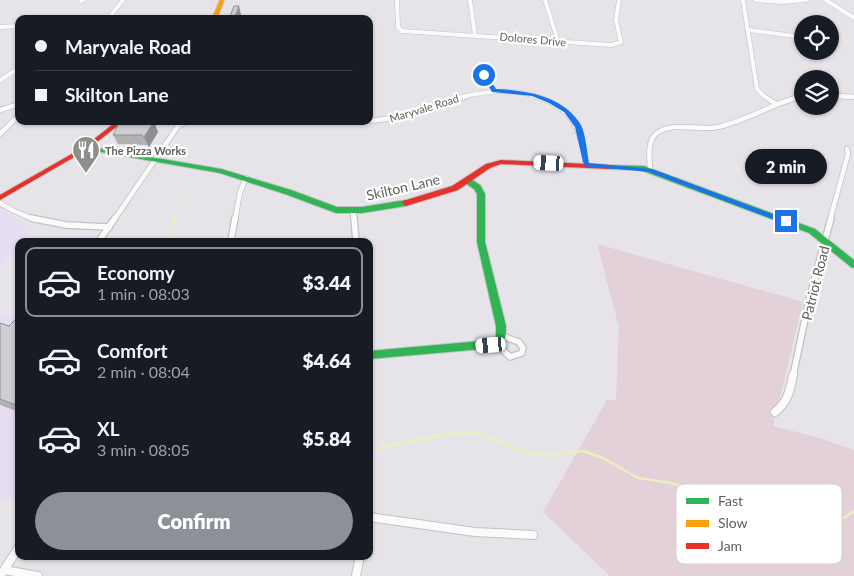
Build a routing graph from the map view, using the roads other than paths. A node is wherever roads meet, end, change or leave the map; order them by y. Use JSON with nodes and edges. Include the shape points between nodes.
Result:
{"nodes":[{"id":1,"x":123,"y":0,"type":"edge"},
{"id":2,"x":222,"y":0,"type":"edge"},
{"id":3,"x":397,"y":0,"type":"edge"},
{"id":4,"x":470,"y":0,"type":"edge"},
{"id":5,"x":545,"y":0,"type":"edge"},
{"id":6,"x":619,"y":0,"type":"edge"},
{"id":7,"x":743,"y":0,"type":"edge"},
{"id":8,"x":755,"y":0,"type":"edge"},
{"id":9,"x":806,"y":0,"type":"edge"},
{"id":10,"x":826,"y":0,"type":"edge"},
{"id":11,"x":111,"y":15,"type":"edge"},
{"id":12,"x":216,"y":15,"type":"edge"},
{"id":13,"x":854,"y":18,"type":"edge"},
{"id":14,"x":15,"y":26,"type":"edge"},
{"id":15,"x":0,"y":27,"type":"edge"},
{"id":16,"x":748,"y":30,"type":"junction"},
{"id":17,"x":475,"y":35,"type":"junction"},
{"id":18,"x":794,"y":36,"type":"edge"},
{"id":19,"x":558,"y":41,"type":"junction"},
{"id":20,"x":486,"y":69,"type":"dead end"},
{"id":21,"x":15,"y":71,"type":"edge"},
{"id":22,"x":0,"y":80,"type":"edge"},
{"id":23,"x":494,"y":90,"type":"junction"},
{"id":24,"x":839,"y":96,"type":"edge"},
{"id":25,"x":854,"y":97,"type":"edge"},
{"id":26,"x":794,"y":98,"type":"edge"},
{"id":27,"x":776,"y":104,"type":"junction"},
{"id":28,"x":15,"y":105,"type":"edge"},
{"id":29,"x":0,"y":110,"type":"edge"},
{"id":30,"x":15,"y":119,"type":"edge"},
{"id":31,"x":373,"y":121,"type":"edge"},
{"id":32,"x":116,"y":125,"type":"edge"},
{"id":33,"x":180,"y":125,"type":"edge"},
{"id":34,"x":0,"y":134,"type":"edge"},
{"id":35,"x":86,"y":148,"type":"junction"},
{"id":36,"x":847,"y":150,"type":"dead end"},
{"id":37,"x":159,"y":154,"type":"junction"},
{"id":38,"x":586,"y":165,"type":"junction"},
{"id":39,"x":650,"y":170,"type":"junction"},
{"id":40,"x":246,"y":178,"type":"junction"},
{"id":41,"x":468,"y":181,"type":"junction"},
{"id":42,"x":0,"y":198,"type":"edge"},
{"id":43,"x":0,"y":204,"type":"edge"},
{"id":44,"x":353,"y":211,"type":"junction"},
{"id":45,"x":110,"y":227,"type":"junction"},
{"id":46,"x":101,"y":238,"type":"edge"},
{"id":47,"x":232,"y":238,"type":"edge"},
{"id":48,"x":356,"y":238,"type":"edge"},
{"id":49,"x":826,"y":240,"type":"junction"},
{"id":50,"x":854,"y":265,"type":"edge"},
{"id":51,"x":502,"y":336,"type":"junction"},
{"id":52,"x":496,"y":344,"type":"junction"},
{"id":53,"x":373,"y":355,"type":"edge"},
{"id":54,"x":775,"y":412,"type":"dead end"},
{"id":55,"x":373,"y":519,"type":"edge"},
{"id":56,"x":533,"y":535,"type":"dead end"},
{"id":57,"x":15,"y":553,"type":"edge"},
{"id":58,"x":359,"y":560,"type":"edge"},
{"id":59,"x":2,"y":573,"type":"edge"},
{"id":60,"x":38,"y":576,"type":"edge"},
{"id":61,"x":356,"y":576,"type":"edge"}],
"edges":[{"from":1,"to":11,"type":"street"},
{"from":2,"to":12,"type":"street"},
{"from":3,"to":17,"type":"street","name":"Dolores Drive","via":[[400,30]]},
{"from":4,"to":17,"type":"street"},
{"from":5,"to":19,"type":"street"},
{"from":6,"to":19,"type":"street","name":"Dolores Drive","via":[[616,20],[620,44]]},
{"from":7,"to":16,"type":"street"},
{"from":8,"to":9,"type":"street"},
{"from":10,"to":13,"type":"street"},
{"from":14,"to":15,"type":"street"},
{"from":16,"to":18,"type":"street"},
{"from":16,"to":27,"type":"street","via":[[757,89]]},
{"from":17,"to":19,"type":"street","name":"Dolores Drive"},
{"from":20,"to":23,"type":"street","via":[[484,75]]},
{"from":21,"to":22,"type":"street"},
{"from":23,"to":31,"type":"street","name":"Maryvale Road","via":[[388,120]]},
{"from":23,"to":38,"type":"street","name":"Maryvale Road","via":[[533,95],[566,111],[578,126]]},
{"from":24,"to":25,"type":"street"},
{"from":26,"to":27,"type":"street"},
{"from":27,"to":39,"type":"street","via":[[720,126],[658,132],[650,146]]},
{"from":28,"to":29,"type":"street"},
{"from":30,"to":34,"type":"street"},
{"from":32,"to":35,"type":"street"},
{"from":33,"to":37,"type":"street"},
{"from":35,"to":37,"type":"street","name":"Skilton Lane","via":[[146,157]]},
{"from":35,"to":42,"type":"street"},
{"from":36,"to":49,"type":"street","name":"Patriot Road"},
{"from":37,"to":40,"type":"street","name":"Skilton Lane"},
{"from":37,"to":45,"type":"street"},
{"from":38,"to":39,"type":"street","name":"Skilton Lane"},
{"from":38,"to":41,"type":"street","name":"Skilton Lane","via":[[501,162],[490,165]]},
{"from":39,"to":49,"type":"street","name":"Skilton Lane","via":[[809,229]]},
{"from":40,"to":44,"type":"street","name":"Skilton Lane","via":[[302,196],[330,209]]},
{"from":40,"to":47,"type":"street","via":[[240,192]]},
{"from":41,"to":44,"type":"street","name":"Skilton Lane","via":[[435,195]]},
{"from":41,"to":51,"type":"street","via":[[481,194],[482,242]]},
{"from":43,"to":45,"type":"street","via":[[17,215],[41,223]]},
{"from":44,"to":48,"type":"street"},
{"from":45,"to":46,"type":"street"},
{"from":49,"to":50,"type":"street","name":"Skilton Lane"},
{"from":49,"to":54,"type":"street","name":"Patriot Road","via":[[809,300],[789,396]]},
{"from":51,"to":52,"type":"street"},
{"from":51,"to":52,"type":"street","via":[[520,344],[522,353],[518,357],[510,357]]},
{"from":52,"to":53,"type":"street"},
{"from":55,"to":56,"type":"street","via":[[475,532]]},
{"from":57,"to":59,"type":"street"},
{"from":58,"to":61,"type":"street"},
{"from":59,"to":60,"type":"street"}]}
